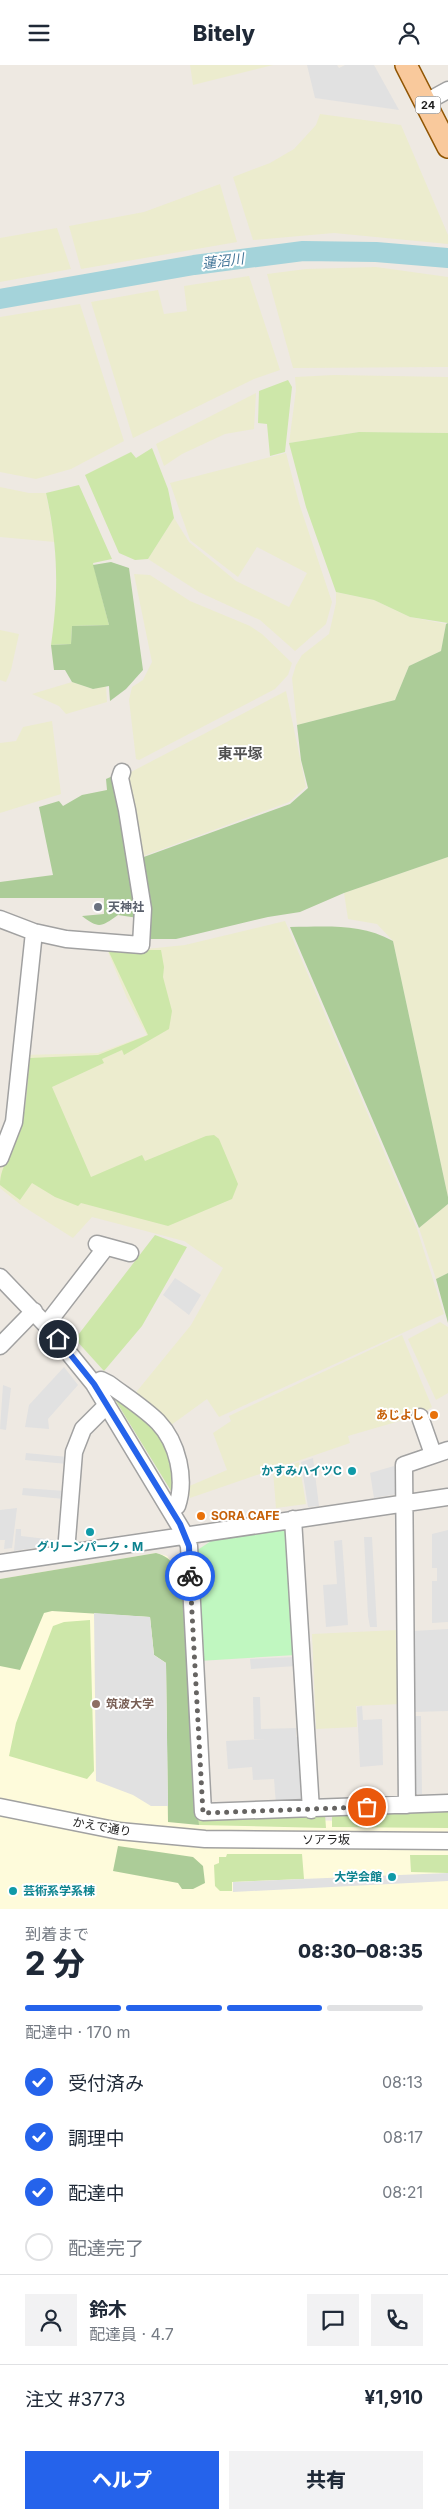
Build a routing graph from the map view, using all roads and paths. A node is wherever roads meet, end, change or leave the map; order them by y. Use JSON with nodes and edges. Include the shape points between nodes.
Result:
{"nodes":[{"id":1,"x":406,"y":65,"type":"edge"},
{"id":2,"x":448,"y":90,"type":"edge"},
{"id":3,"x":426,"y":102,"type":"junction"},
{"id":4,"x":448,"y":147,"type":"edge"},
{"id":5,"x":122,"y":773,"type":"dead end"},
{"id":6,"x":0,"y":919,"type":"edge"},
{"id":7,"x":34,"y":932,"type":"junction"},
{"id":8,"x":0,"y":1158,"type":"edge"},
{"id":9,"x":130,"y":1253,"type":"dead end"},
{"id":10,"x":0,"y":1277,"type":"edge"},
{"id":11,"x":34,"y":1311,"type":"junction"},
{"id":12,"x":46,"y":1325,"type":"junction"},
{"id":13,"x":0,"y":1346,"type":"edge"},
{"id":14,"x":94,"y":1384,"type":"junction"},
{"id":15,"x":106,"y":1405,"type":"junction"},
{"id":16,"x":420,"y":1417,"type":"dead end"},
{"id":17,"x":441,"y":1452,"type":"edge"},
{"id":18,"x":448,"y":1497,"type":"edge"},
{"id":19,"x":404,"y":1503,"type":"junction"},
{"id":20,"x":171,"y":1509,"type":"junction"},
{"id":21,"x":293,"y":1519,"type":"junction"},
{"id":22,"x":185,"y":1535,"type":"junction"},
{"id":23,"x":66,"y":1553,"type":"junction"},
{"id":24,"x":0,"y":1563,"type":"edge"},
{"id":25,"x":448,"y":1803,"type":"edge"},
{"id":26,"x":407,"y":1805,"type":"junction"},
{"id":27,"x":0,"y":1807,"type":"edge"},
{"id":28,"x":311,"y":1810,"type":"junction"},
{"id":29,"x":205,"y":1839,"type":"joint"},
{"id":30,"x":448,"y":1841,"type":"edge"}],
"edges":[{"from":1,"to":3,"type":"main road","number":"24"},
{"from":2,"to":3,"type":"street"},
{"from":3,"to":4,"type":"main road","number":"24"},
{"from":5,"to":7,"type":"street","via":[[120,778],[143,909],[141,945],[66,939]]},
{"from":6,"to":7,"type":"street"},
{"from":7,"to":8,"type":"street","via":[[14,1122]]},
{"from":9,"to":12,"type":"street","via":[[101,1245]]},
{"from":10,"to":11,"type":"street"},
{"from":11,"to":12,"type":"street"},
{"from":11,"to":13,"type":"street"},
{"from":12,"to":14,"type":"street"},
{"from":14,"to":15,"type":"street"},
{"from":14,"to":20,"type":"street","via":[[102,1380],[109,1384],[157,1421],[171,1441],[182,1479],[177,1505]]},
{"from":15,"to":20,"type":"street"},
{"from":15,"to":23,"type":"street","via":[[83,1429],[74,1452]]},
{"from":16,"to":17,"type":"street"},
{"from":17,"to":19,"type":"street","via":[[404,1465]]},
{"from":18,"to":19,"type":"street"},
{"from":19,"to":21,"type":"street"},
{"from":19,"to":26,"type":"street"},
{"from":20,"to":22,"type":"street"},
{"from":21,"to":22,"type":"street"},
{"from":21,"to":28,"type":"street"},
{"from":22,"to":23,"type":"street"},
{"from":22,"to":28,"type":"street","via":[[189,1546],[203,1813]]},
{"from":23,"to":24,"type":"street"},
{"from":25,"to":26,"type":"street"},
{"from":26,"to":28,"type":"street"},
{"from":27,"to":29,"type":"street","name":"かえで通り","via":[[119,1831]]},
{"from":29,"to":30,"type":"street","name":"ソアラ坂"}]}
